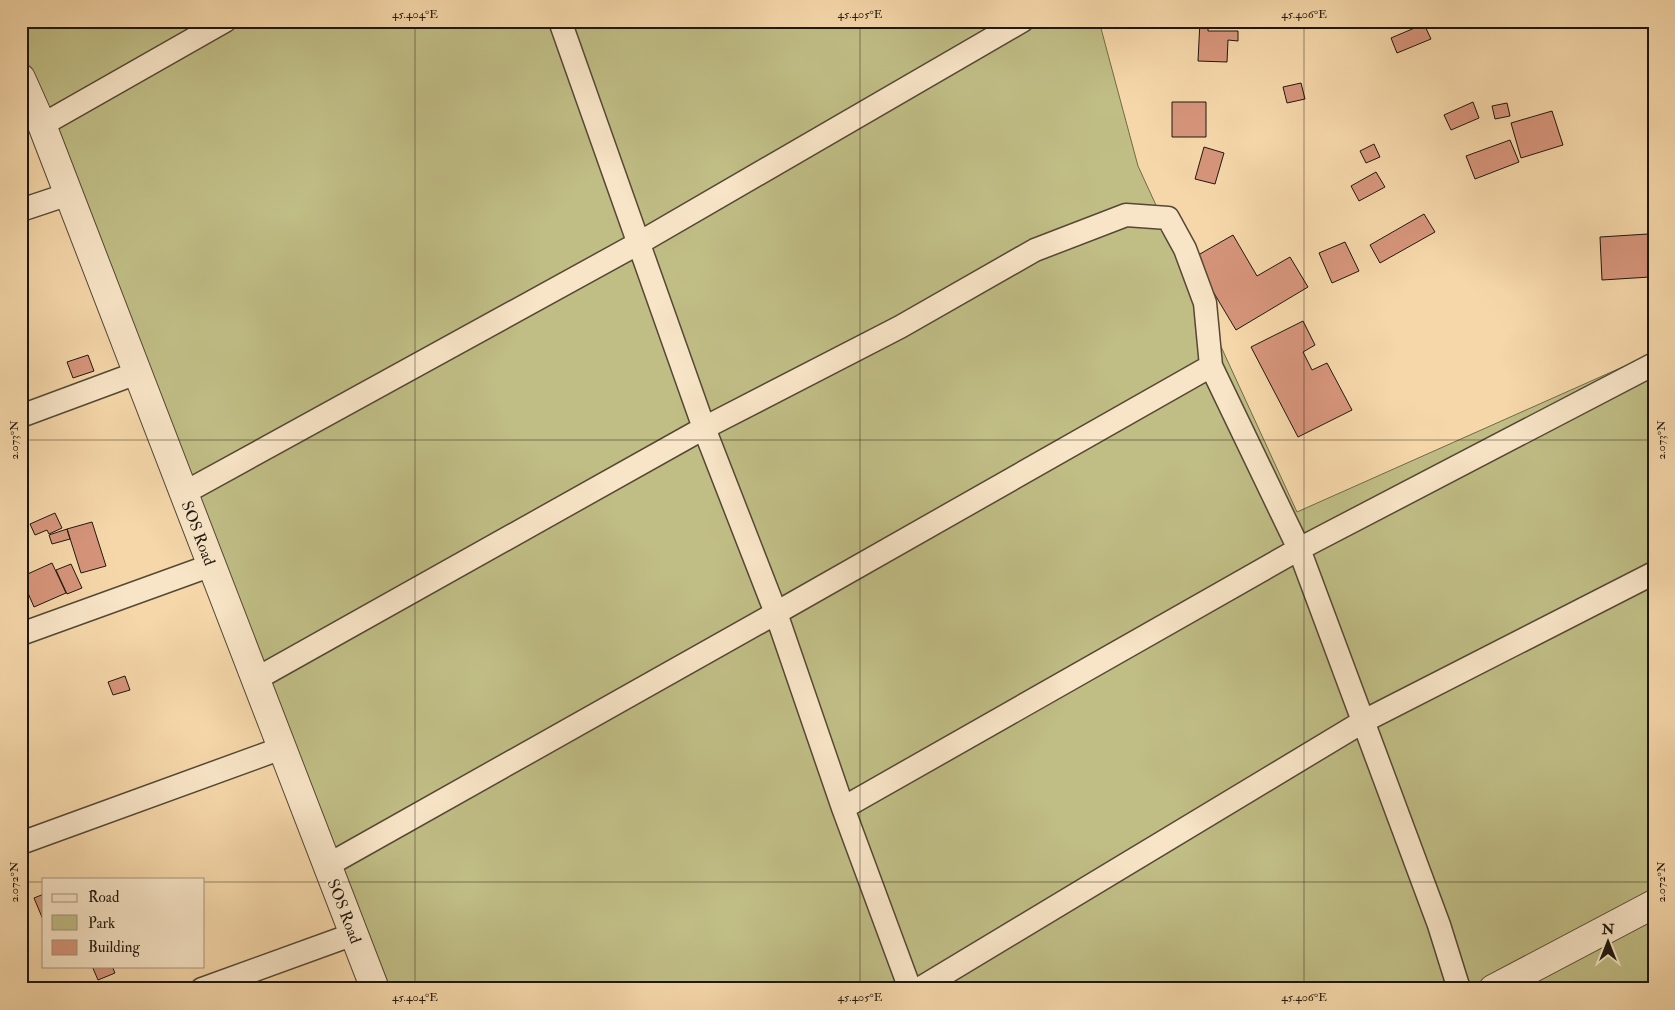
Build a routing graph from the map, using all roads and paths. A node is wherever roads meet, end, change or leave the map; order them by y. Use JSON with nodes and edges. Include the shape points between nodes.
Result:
{"nodes":[{"id":1,"x":225,"y":21,"type":"edge"},
{"id":2,"x":560,"y":21,"type":"edge"},
{"id":3,"x":1022,"y":21,"type":"edge"},
{"id":4,"x":21,"y":78,"type":"edge"},
{"id":5,"x":42,"y":124,"type":"junction"},
{"id":6,"x":69,"y":194,"type":"junction"},
{"id":7,"x":21,"y":210,"type":"edge"},
{"id":8,"x":639,"y":243,"type":"junction"},
{"id":9,"x":1654,"y":364,"type":"edge"},
{"id":10,"x":1211,"y":366,"type":"junction"},
{"id":11,"x":138,"y":373,"type":"junction"},
{"id":12,"x":21,"y":416,"type":"edge"},
{"id":13,"x":704,"y":428,"type":"junction"},
{"id":14,"x":184,"y":493,"type":"junction"},
{"id":15,"x":1299,"y":549,"type":"junction"},
{"id":16,"x":212,"y":565,"type":"junction"},
{"id":17,"x":1654,"y":573,"type":"edge"},
{"id":18,"x":776,"y":613,"type":"junction"},
{"id":19,"x":21,"y":634,"type":"edge"},
{"id":20,"x":256,"y":679,"type":"junction"},
{"id":21,"x":1364,"y":721,"type":"junction"},
{"id":22,"x":282,"y":748,"type":"junction"},
{"id":23,"x":843,"y":808,"type":"junction"},
{"id":24,"x":21,"y":843,"type":"edge"},
{"id":25,"x":328,"y":865,"type":"junction"},
{"id":26,"x":1654,"y":904,"type":"edge"},
{"id":27,"x":354,"y":934,"type":"junction"},
{"id":28,"x":202,"y":989,"type":"edge"},
{"id":29,"x":375,"y":989,"type":"edge"},
{"id":30,"x":910,"y":989,"type":"edge"},
{"id":31,"x":919,"y":989,"type":"edge"},
{"id":32,"x":1459,"y":989,"type":"edge"},
{"id":33,"x":1493,"y":989,"type":"edge"}],
"edges":[{"from":1,"to":5,"type":"street"},
{"from":2,"to":8,"type":"street"},
{"from":3,"to":8,"type":"street"},
{"from":4,"to":5,"type":"street","name":"SOS Road"},
{"from":5,"to":6,"type":"street","name":"SOS Road"},
{"from":6,"to":7,"type":"street"},
{"from":6,"to":11,"type":"street","name":"SOS Road"},
{"from":8,"to":13,"type":"street"},
{"from":8,"to":14,"type":"street"},
{"from":9,"to":15,"type":"street"},
{"from":10,"to":13,"type":"street","via":[[1205,303],[1186,250],[1168,218],[1126,216],[1034,250],[900,327]]},
{"from":10,"to":15,"type":"street"},
{"from":10,"to":18,"type":"street"},
{"from":11,"to":12,"type":"street"},
{"from":11,"to":14,"type":"street","name":"SOS Road"},
{"from":13,"to":18,"type":"street"},
{"from":13,"to":20,"type":"street"},
{"from":14,"to":16,"type":"street","name":"SOS Road"},
{"from":15,"to":21,"type":"street"},
{"from":15,"to":23,"type":"street"},
{"from":16,"to":19,"type":"street"},
{"from":16,"to":20,"type":"street","name":"SOS Road"},
{"from":17,"to":21,"type":"street"},
{"from":18,"to":23,"type":"street"},
{"from":18,"to":25,"type":"street"},
{"from":20,"to":22,"type":"street","name":"SOS Road"},
{"from":21,"to":31,"type":"street"},
{"from":21,"to":32,"type":"street","via":[[1439,925]]},
{"from":22,"to":24,"type":"street"},
{"from":22,"to":25,"type":"street","name":"SOS Road"},
{"from":23,"to":30,"type":"street"},
{"from":25,"to":27,"type":"street","name":"SOS Road"},
{"from":26,"to":33,"type":"street"},
{"from":27,"to":28,"type":"street"},
{"from":27,"to":29,"type":"street","name":"SOS Road"}]}
